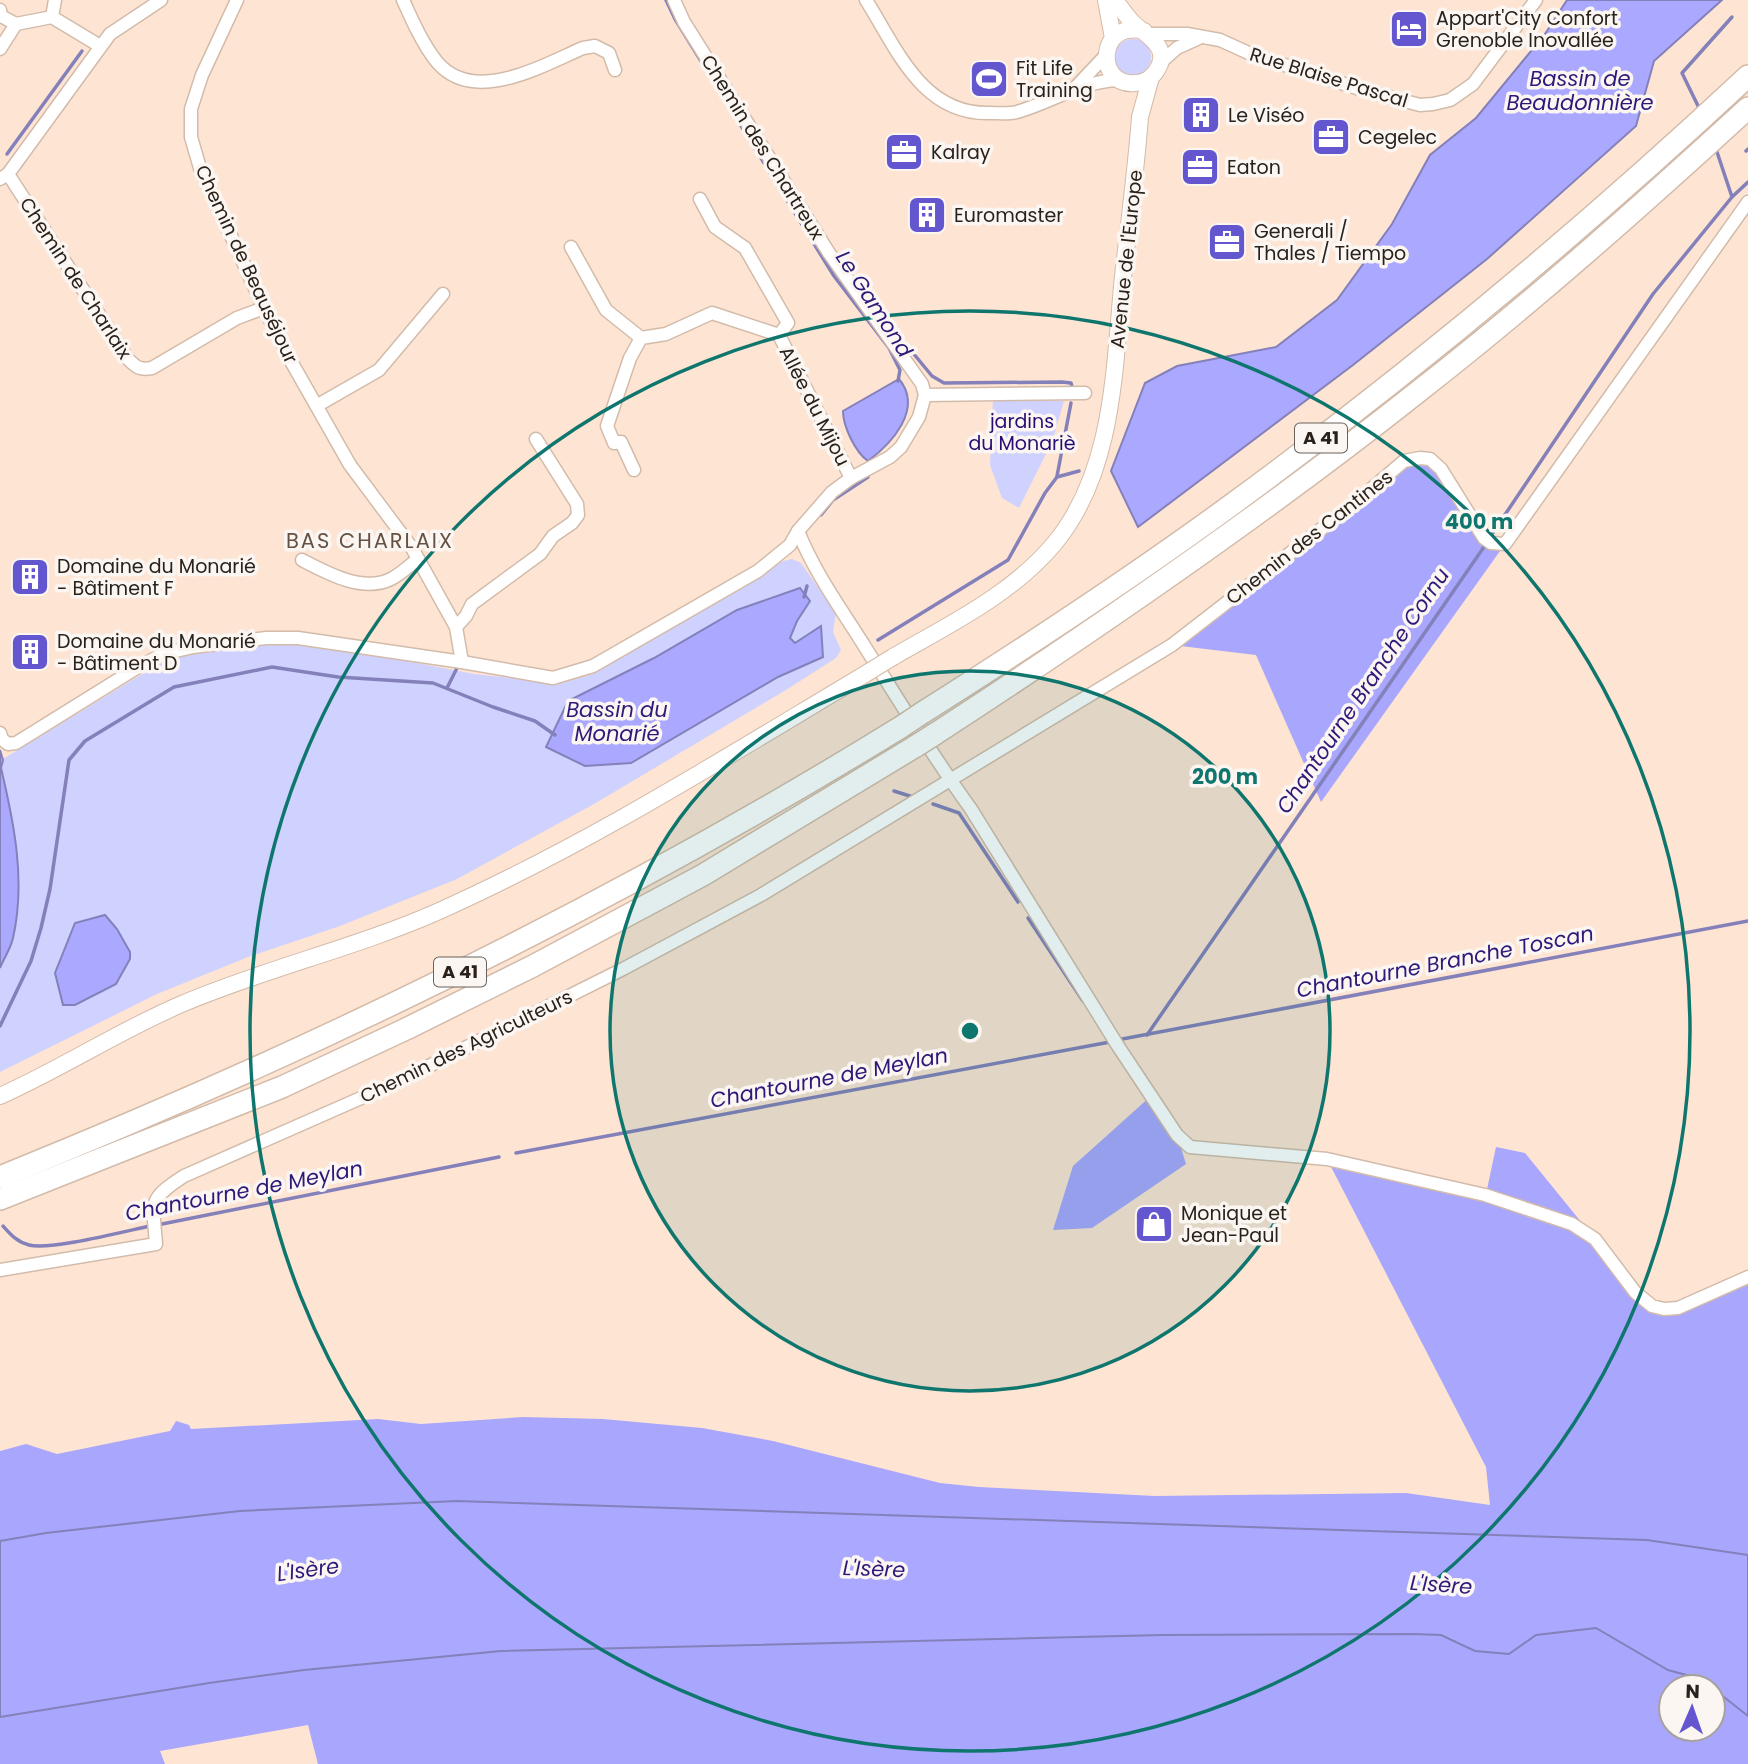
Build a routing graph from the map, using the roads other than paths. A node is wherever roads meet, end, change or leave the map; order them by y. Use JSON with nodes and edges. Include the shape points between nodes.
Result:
{"nodes":[{"id":1,"x":55,"y":0,"type":"edge"},
{"id":2,"x":160,"y":0,"type":"edge"},
{"id":3,"x":237,"y":0,"type":"edge"},
{"id":4,"x":403,"y":0,"type":"edge"},
{"id":5,"x":674,"y":0,"type":"edge"},
{"id":6,"x":866,"y":0,"type":"edge"},
{"id":7,"x":1106,"y":0,"type":"edge"},
{"id":8,"x":1115,"y":0,"type":"edge"},
{"id":9,"x":1536,"y":0,"type":"edge"},
{"id":10,"x":0,"y":10,"type":"edge"},
{"id":11,"x":52,"y":17,"type":"junction"},
{"id":12,"x":16,"y":24,"type":"junction"},
{"id":13,"x":1146,"y":33,"type":"junction"},
{"id":14,"x":1203,"y":37,"type":"junction"},
{"id":15,"x":1113,"y":38,"type":"junction"},
{"id":16,"x":100,"y":46,"type":"junction"},
{"id":17,"x":0,"y":50,"type":"edge"},
{"id":18,"x":1106,"y":55,"type":"junction"},
{"id":19,"x":615,"y":70,"type":"dead end"},
{"id":20,"x":1155,"y":70,"type":"junction"},
{"id":21,"x":1748,"y":76,"type":"edge"},
{"id":22,"x":1122,"y":81,"type":"junction"},
{"id":23,"x":1074,"y":88,"type":"junction"},
{"id":24,"x":1748,"y":108,"type":"edge"},
{"id":25,"x":1140,"y":117,"type":"junction"},
{"id":26,"x":4,"y":177,"type":"edge"},
{"id":27,"x":700,"y":199,"type":"dead end"},
{"id":28,"x":1748,"y":202,"type":"edge"},
{"id":29,"x":571,"y":247,"type":"dead end"},
{"id":30,"x":443,"y":294,"type":"dead end"},
{"id":31,"x":264,"y":308,"type":"junction"},
{"id":32,"x":779,"y":335,"type":"junction"},
{"id":33,"x":641,"y":338,"type":"junction"},
{"id":34,"x":1085,"y":393,"type":"dead end"},
{"id":35,"x":925,"y":395,"type":"junction"},
{"id":36,"x":318,"y":405,"type":"junction"},
{"id":37,"x":536,"y":439,"type":"dead end"},
{"id":38,"x":634,"y":470,"type":"dead end"},
{"id":39,"x":851,"y":478,"type":"junction"},
{"id":40,"x":798,"y":531,"type":"junction"},
{"id":41,"x":418,"y":559,"type":"junction"},
{"id":42,"x":302,"y":561,"type":"dead end"},
{"id":43,"x":456,"y":627,"type":"junction"},
{"id":44,"x":461,"y":662,"type":"junction"},
{"id":45,"x":0,"y":733,"type":"edge"},
{"id":46,"x":950,"y":782,"type":"junction"},
{"id":47,"x":0,"y":1096,"type":"edge"},
{"id":48,"x":0,"y":1177,"type":"edge"},
{"id":49,"x":0,"y":1199,"type":"edge"},
{"id":50,"x":0,"y":1270,"type":"edge"},
{"id":51,"x":1748,"y":1277,"type":"edge"}],
"edges":[{"from":1,"to":11,"type":"street"},
{"from":2,"to":16,"type":"street"},
{"from":3,"to":31,"type":"street","name":"Chemin de Beauséjour","via":[[196,93],[191,137],[214,201]]},
{"from":4,"to":19,"type":"street","via":[[438,63],[471,81],[513,77],[595,46],[609,53]]},
{"from":5,"to":35,"type":"street","name":"Chemin des Chartreux","via":[[829,253],[922,384]]},
{"from":6,"to":23,"type":"street","via":[[917,81],[954,108],[1015,112]]},
{"from":7,"to":15,"type":"main road"},
{"from":8,"to":13,"type":"main road"},
{"from":9,"to":14,"type":"street","name":"Rue Blaise Pascal","via":[[1473,84],[1450,100],[1433,104],[1420,105],[1363,90]]},
{"from":10,"to":12,"type":"street","via":[[1,16]]},
{"from":11,"to":12,"type":"street"},
{"from":11,"to":16,"type":"street"},
{"from":12,"to":17,"type":"street"},
{"from":13,"to":14,"type":"street","name":"Rue Blaise Pascal"},
{"from":13,"to":15,"type":"main road","via":[[1127,30]]},
{"from":13,"to":20,"type":"main road","via":[[1157,44]]},
{"from":14,"to":20,"type":"street","via":[[1178,48]]},
{"from":15,"to":18,"type":"main road"},
{"from":16,"to":26,"type":"street"},
{"from":18,"to":22,"type":"main road","name":"Avenue de l'Europe","via":[[1109,69]]},
{"from":18,"to":23,"type":"street"},
{"from":20,"to":22,"type":"main road","via":[[1138,83]]},
{"from":20,"to":25,"type":"main road","name":"Avenue de l'Europe"},
{"from":21,"to":48,"type":"highway","number":"A 41","bridge":true,"via":[[1583,225],[1318,440],[1135,573],[901,727],[707,842],[425,990],[194,1097]]},
{"from":22,"to":23,"type":"street"},
{"from":22,"to":25,"type":"main road","name":"Avenue de l'Europe"},
{"from":24,"to":49,"type":"highway","number":"A 41","bridge":true,"via":[[1492,332],[1328,462],[1137,600],[936,734],[703,875],[406,1030],[282,1087]]},
{"from":25,"to":47,"type":"main road","name":"Avenue de l'Europe","bridge":true,"via":[[1106,429],[1089,484],[1066,528],[1021,578],[649,803],[439,911],[182,1004]]},
{"from":26,"to":31,"type":"street","name":"Chemin de Charlaix","via":[[136,367],[152,368],[237,318]]},
{"from":27,"to":32,"type":"street","name":"Allée du Mijou","via":[[715,227],[745,248],[788,323]]},
{"from":28,"to":46,"type":"street","name":"Chemin des Cantines","via":[[1505,544],[1487,540],[1430,459],[1404,461],[1172,645]]},
{"from":29,"to":33,"type":"street","via":[[606,310]]},
{"from":30,"to":36,"type":"street","via":[[379,370]]},
{"from":31,"to":36,"type":"street","name":"Chemin de Beauséjour"},
{"from":32,"to":33,"type":"street","name":"Allée du Mijou","via":[[712,313],[666,334]]},
{"from":32,"to":39,"type":"street","name":"Allée du Mijou"},
{"from":33,"to":38,"type":"street","via":[[607,426],[614,443],[621,442]]},
{"from":34,"to":35,"type":"street"},
{"from":35,"to":39,"type":"street","via":[[919,417],[901,447]]},
{"from":36,"to":41,"type":"street","name":"Chemin de Beauséjour","via":[[351,465]]},
{"from":37,"to":43,"type":"street","via":[[577,504],[578,516],[553,536],[540,554],[472,604]]},
{"from":39,"to":40,"type":"street","via":[[832,492]]},
{"from":40,"to":44,"type":"street","via":[[790,545],[758,571],[593,666],[553,678]]},
{"from":40,"to":46,"type":"street","via":[[813,563]]},
{"from":41,"to":42,"type":"street","via":[[391,579],[375,583],[332,576]]},
{"from":41,"to":43,"type":"street","name":"Chemin de Beauséjour"},
{"from":43,"to":44,"type":"street","name":"Chemin de Beauséjour"},
{"from":44,"to":45,"type":"street","via":[[298,638],[193,647],[163,654],[16,743],[8,744]]},
{"from":46,"to":50,"type":"street","name":"Chemin des Agriculteurs","via":[[761,895],[623,969],[395,1083],[184,1176],[154,1200],[156,1244]]},
{"from":46,"to":51,"type":"street","via":[[1177,1135],[1190,1147],[1327,1159],[1485,1195],[1572,1224],[1595,1239],[1635,1292],[1664,1309],[1678,1308]]}]}
